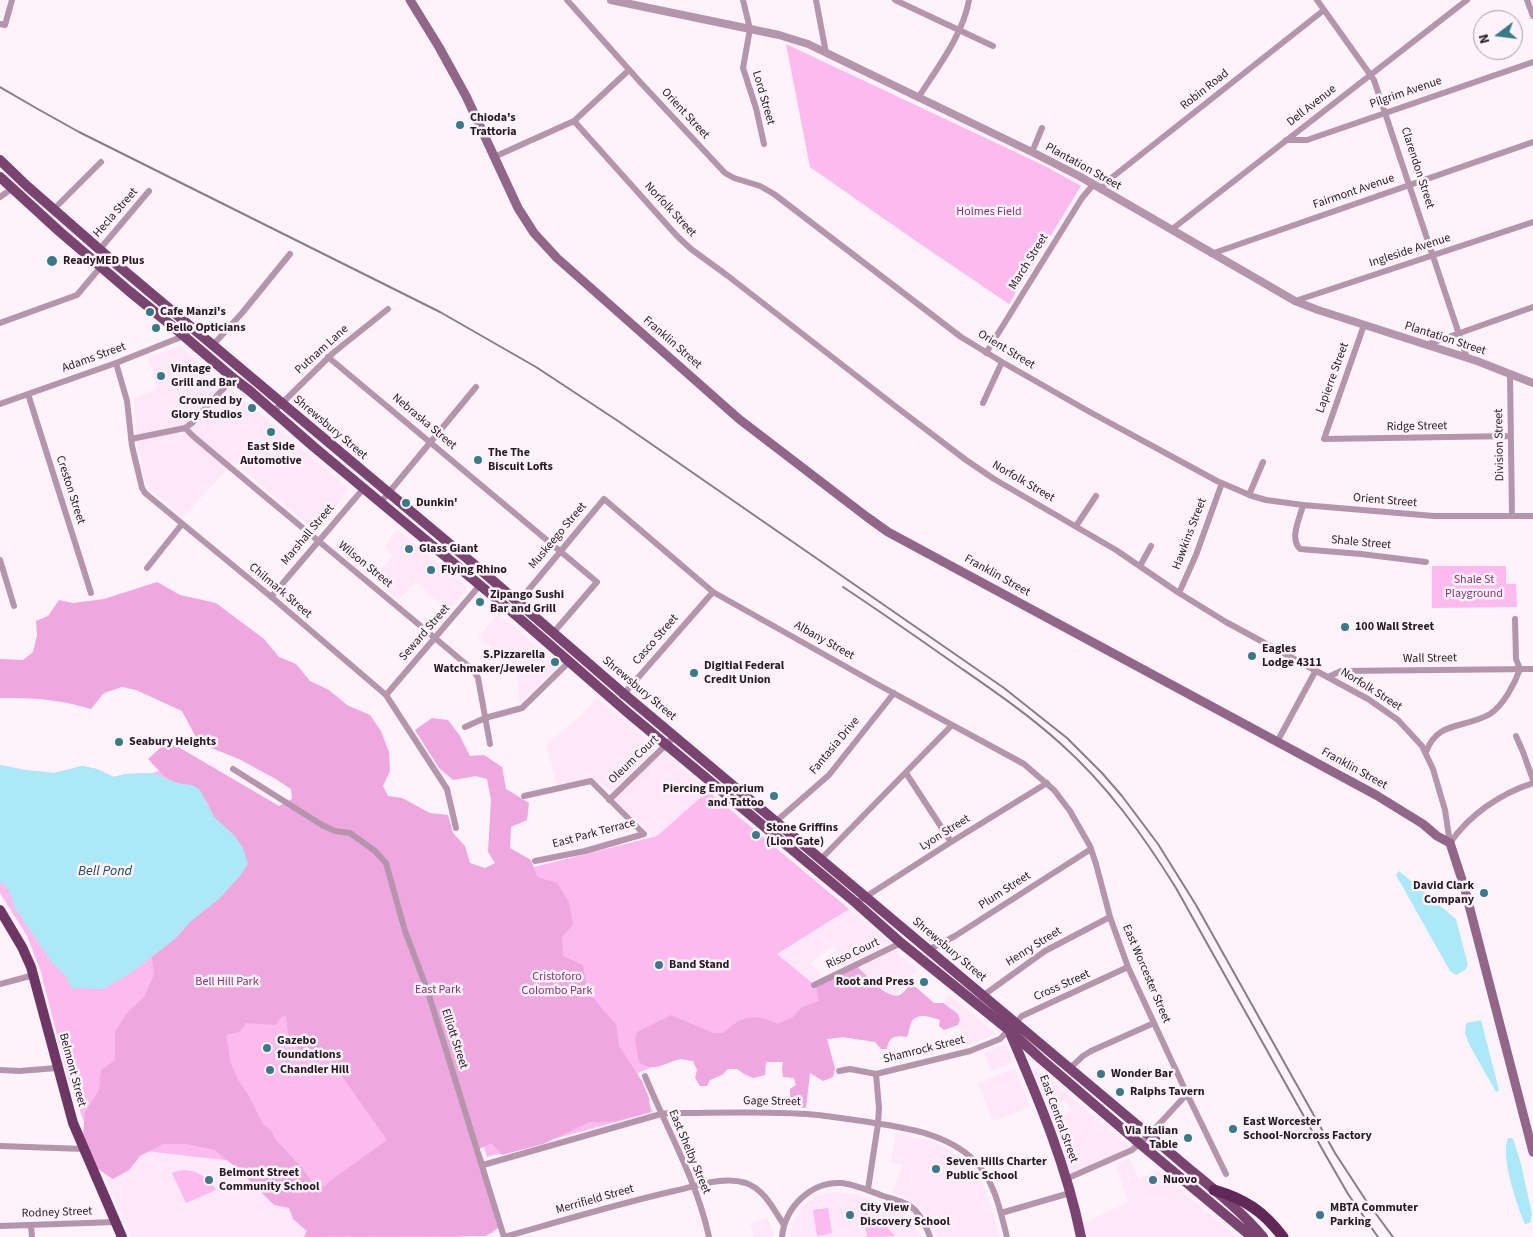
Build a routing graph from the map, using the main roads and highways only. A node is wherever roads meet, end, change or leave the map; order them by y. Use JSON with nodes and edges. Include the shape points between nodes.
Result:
{"nodes":[{"id":1,"x":410,"y":0,"type":"edge"},
{"id":2,"x":0,"y":160,"type":"edge"},
{"id":3,"x":0,"y":177,"type":"edge"},
{"id":4,"x":0,"y":910,"type":"edge"},
{"id":5,"x":1004,"y":1012,"type":"joint"},
{"id":6,"x":1012,"y":1026,"type":"junction"},
{"id":7,"x":1041,"y":1059,"type":"junction"},
{"id":8,"x":1025,"y":1067,"type":"junction"},
{"id":9,"x":1531,"y":1134,"type":"edge"},
{"id":10,"x":1533,"y":1152,"type":"edge"},
{"id":11,"x":1214,"y":1190,"type":"junction"},
{"id":12,"x":122,"y":1237,"type":"edge"},
{"id":13,"x":1081,"y":1237,"type":"edge"},
{"id":14,"x":1252,"y":1237,"type":"edge"},
{"id":15,"x":1262,"y":1237,"type":"edge"},
{"id":16,"x":1283,"y":1237,"type":"edge"}],
"edges":[{"from":1,"to":9,"type":"main road","name":"Franklin Street","via":[[466,96],[512,198],[534,233],[557,258],[739,419],[888,532],[1376,795],[1450,843]]},
{"from":2,"to":5,"type":"main road","name":"Shrewsbury Street","via":[[281,403]]},
{"from":3,"to":6,"type":"main road","name":"Shrewsbury Street","via":[[808,865],[975,1003]]},
{"from":4,"to":12,"type":"highway","name":"Belmont Street","via":[[34,975],[73,1122]]},
{"from":5,"to":6,"type":"main road","name":"East Central Street"},
{"from":6,"to":7,"type":"main road","name":"Shrewsbury Street"},
{"from":6,"to":8,"type":"main road","name":"East Central Street"},
{"from":6,"to":11,"type":"main road","name":"Shrewsbury Street","via":[[1070,1068]]},
{"from":7,"to":8,"type":"main road"},
{"from":7,"to":14,"type":"main road","name":"Shrewsbury Street"},
{"from":8,"to":13,"type":"main road","name":"East Central Street","via":[[1056,1146]]},
{"from":9,"to":10,"type":"main road"},
{"from":11,"to":15,"type":"main road","name":"Shrewsbury Street"},
{"from":11,"to":16,"type":"highway","via":[[1234,1196],[1252,1207]]}]}
